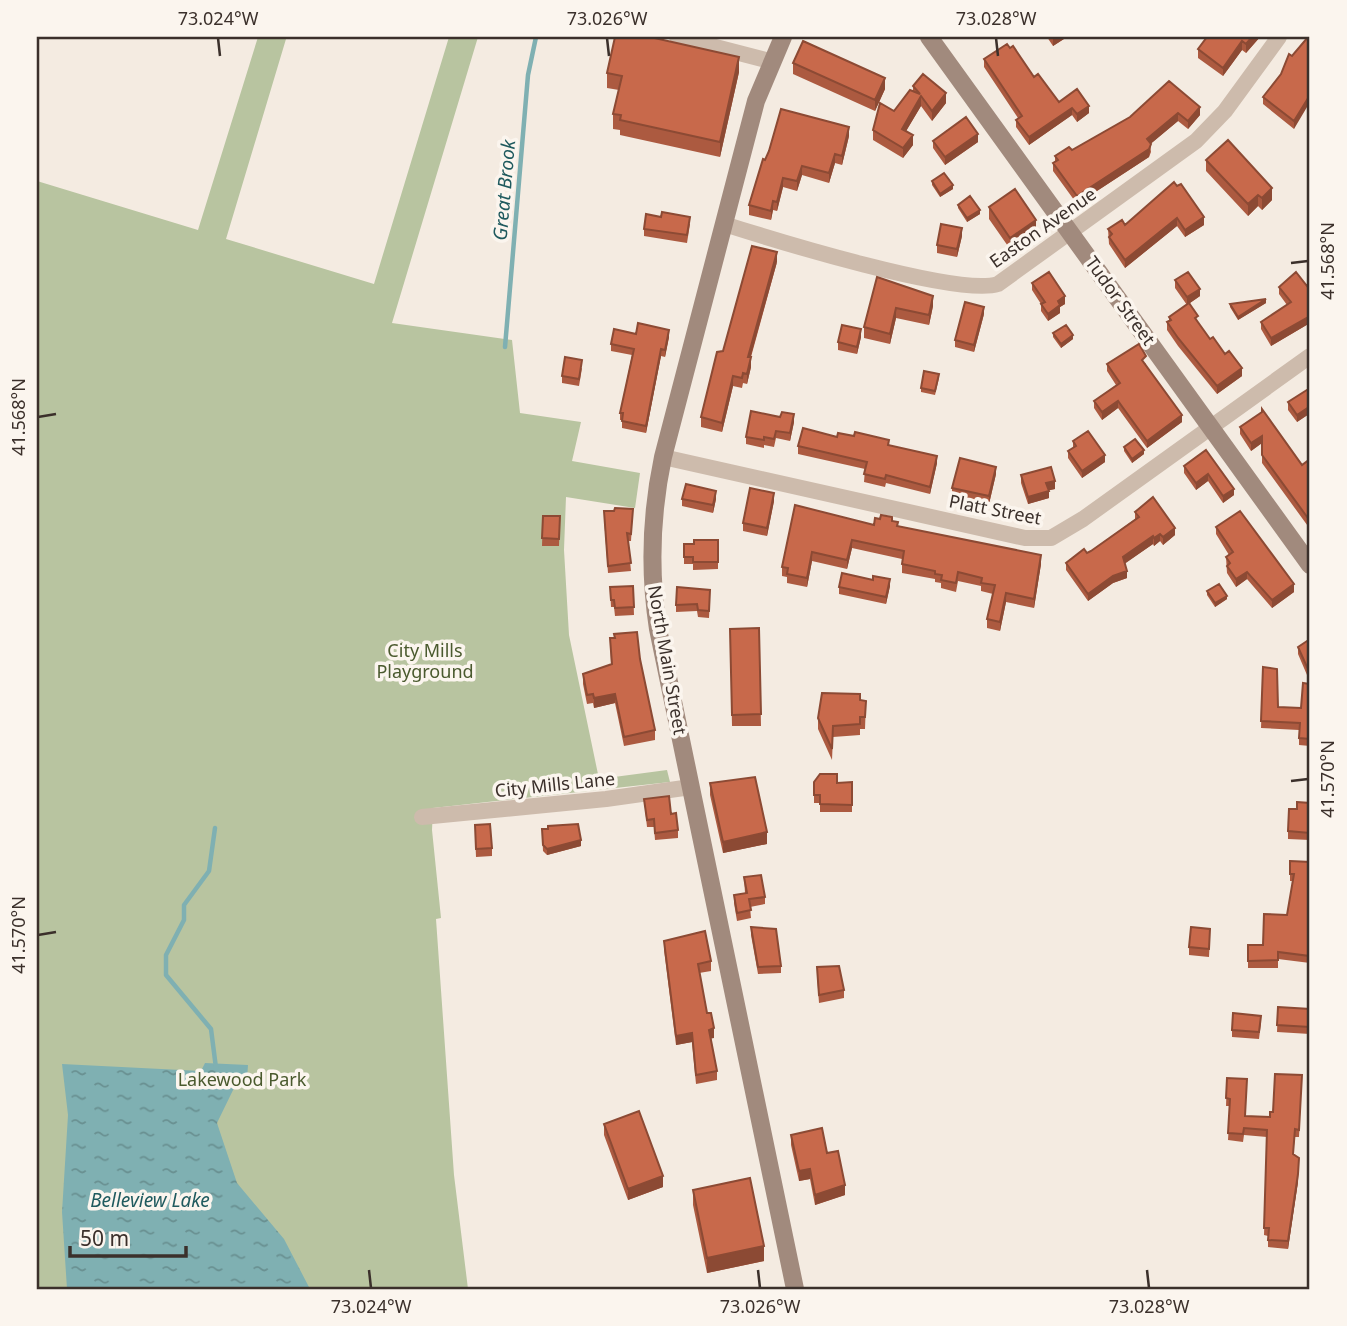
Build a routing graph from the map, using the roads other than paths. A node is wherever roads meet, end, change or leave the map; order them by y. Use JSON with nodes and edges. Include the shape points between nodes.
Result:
{"nodes":[{"id":1,"x":677,"y":37,"type":"edge"},
{"id":2,"x":783,"y":37,"type":"edge"},
{"id":3,"x":929,"y":37,"type":"edge"},
{"id":4,"x":1279,"y":37,"type":"edge"},
{"id":5,"x":770,"y":61,"type":"junction"},
{"id":6,"x":724,"y":224,"type":"junction"},
{"id":7,"x":1071,"y":233,"type":"junction"},
{"id":8,"x":1310,"y":356,"type":"edge"},
{"id":9,"x":1211,"y":427,"type":"junction"},
{"id":10,"x":663,"y":457,"type":"junction"},
{"id":11,"x":1310,"y":565,"type":"edge"},
{"id":12,"x":691,"y":787,"type":"junction"},
{"id":13,"x":422,"y":817,"type":"dead end"},
{"id":14,"x":795,"y":1289,"type":"edge"}],
"edges":[{"from":1,"to":5,"type":"street"},
{"from":2,"to":5,"type":"main road","name":"North Main Street"},
{"from":3,"to":7,"type":"main road","name":"Tudor Street"},
{"from":4,"to":7,"type":"street","name":"Easton Avenue","via":[[1206,132]]},
{"from":5,"to":6,"type":"main road","name":"North Main Street"},
{"from":6,"to":7,"type":"street","name":"Easton Avenue","via":[[884,269],[981,288],[1009,278]]},
{"from":6,"to":10,"type":"main road","name":"North Main Street"},
{"from":7,"to":9,"type":"main road","name":"Tudor Street"},
{"from":8,"to":9,"type":"street","name":"Platt Street"},
{"from":9,"to":10,"type":"street","name":"Platt Street","via":[[1066,531],[1042,540]]},
{"from":9,"to":11,"type":"main road","name":"Tudor Street"},
{"from":10,"to":12,"type":"main road","name":"North Main Street","via":[[654,520],[653,592]]},
{"from":12,"to":13,"type":"street","name":"City Mills Lane"},
{"from":12,"to":14,"type":"main road","name":"North Main Street"}]}
